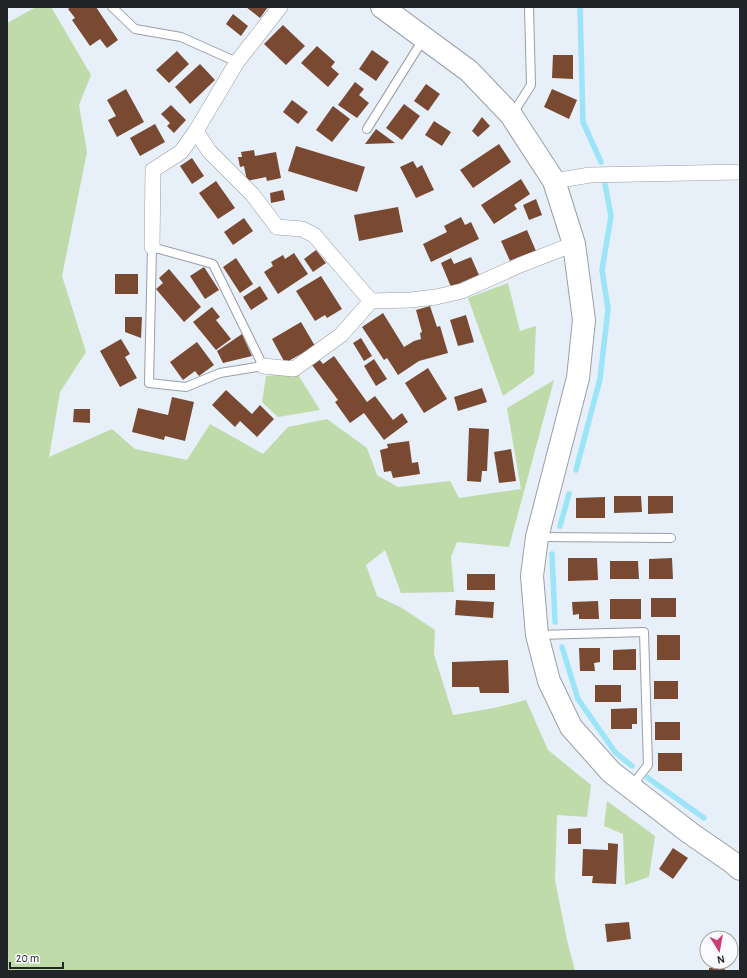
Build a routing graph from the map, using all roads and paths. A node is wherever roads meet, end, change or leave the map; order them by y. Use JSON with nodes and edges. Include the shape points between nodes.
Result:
{"nodes":[{"id":1,"x":112,"y":7,"type":"edge"},
{"id":2,"x":280,"y":7,"type":"edge"},
{"id":3,"x":382,"y":7,"type":"edge"},
{"id":4,"x":529,"y":7,"type":"edge"},
{"id":5,"x":424,"y":38,"type":"junction"},
{"id":6,"x":236,"y":62,"type":"junction"},
{"id":7,"x":511,"y":115,"type":"junction"},
{"id":8,"x":367,"y":129,"type":"dead end"},
{"id":9,"x":196,"y":131,"type":"junction"},
{"id":10,"x":740,"y":172,"type":"edge"},
{"id":11,"x":554,"y":181,"type":"junction"},
{"id":12,"x":574,"y":244,"type":"junction"},
{"id":13,"x":152,"y":247,"type":"junction"},
{"id":14,"x":371,"y":301,"type":"junction"},
{"id":15,"x":263,"y":366,"type":"junction"},
{"id":16,"x":537,"y":537,"type":"junction"},
{"id":17,"x":671,"y":538,"type":"dead end"},
{"id":18,"x":537,"y":635,"type":"junction"},
{"id":19,"x":631,"y":788,"type":"junction"},
{"id":20,"x":737,"y":861,"type":"edge"}],
"edges":[{"from":1,"to":6,"type":"lane","via":[[135,29],[181,37]]},
{"from":2,"to":6,"type":"street"},
{"from":3,"to":5,"type":"street"},
{"from":4,"to":7,"type":"lane","via":[[531,86]]},
{"from":5,"to":7,"type":"street","via":[[469,71]]},
{"from":5,"to":8,"type":"lane"},
{"from":6,"to":9,"type":"street"},
{"from":7,"to":11,"type":"street"},
{"from":9,"to":13,"type":"street","via":[[181,152],[153,170]]},
{"from":9,"to":14,"type":"street","via":[[209,152],[252,194],[277,227],[302,230],[314,235]]},
{"from":10,"to":11,"type":"street","via":[[590,175]]},
{"from":11,"to":12,"type":"street"},
{"from":12,"to":14,"type":"street","via":[[462,291],[410,300]]},
{"from":12,"to":16,"type":"street","via":[[584,320],[578,378]]},
{"from":13,"to":15,"type":"lane","via":[[213,264]]},
{"from":13,"to":15,"type":"lane","via":[[149,383],[186,387],[220,372]]},
{"from":14,"to":15,"type":"street","via":[[341,335],[294,369]]},
{"from":16,"to":17,"type":"lane"},
{"from":16,"to":18,"type":"street","via":[[532,576]]},
{"from":18,"to":19,"type":"street","via":[[549,681],[572,727],[611,772]]},
{"from":18,"to":19,"type":"lane","via":[[644,632],[648,765]]},
{"from":19,"to":20,"type":"street","via":[[690,833]]}]}
